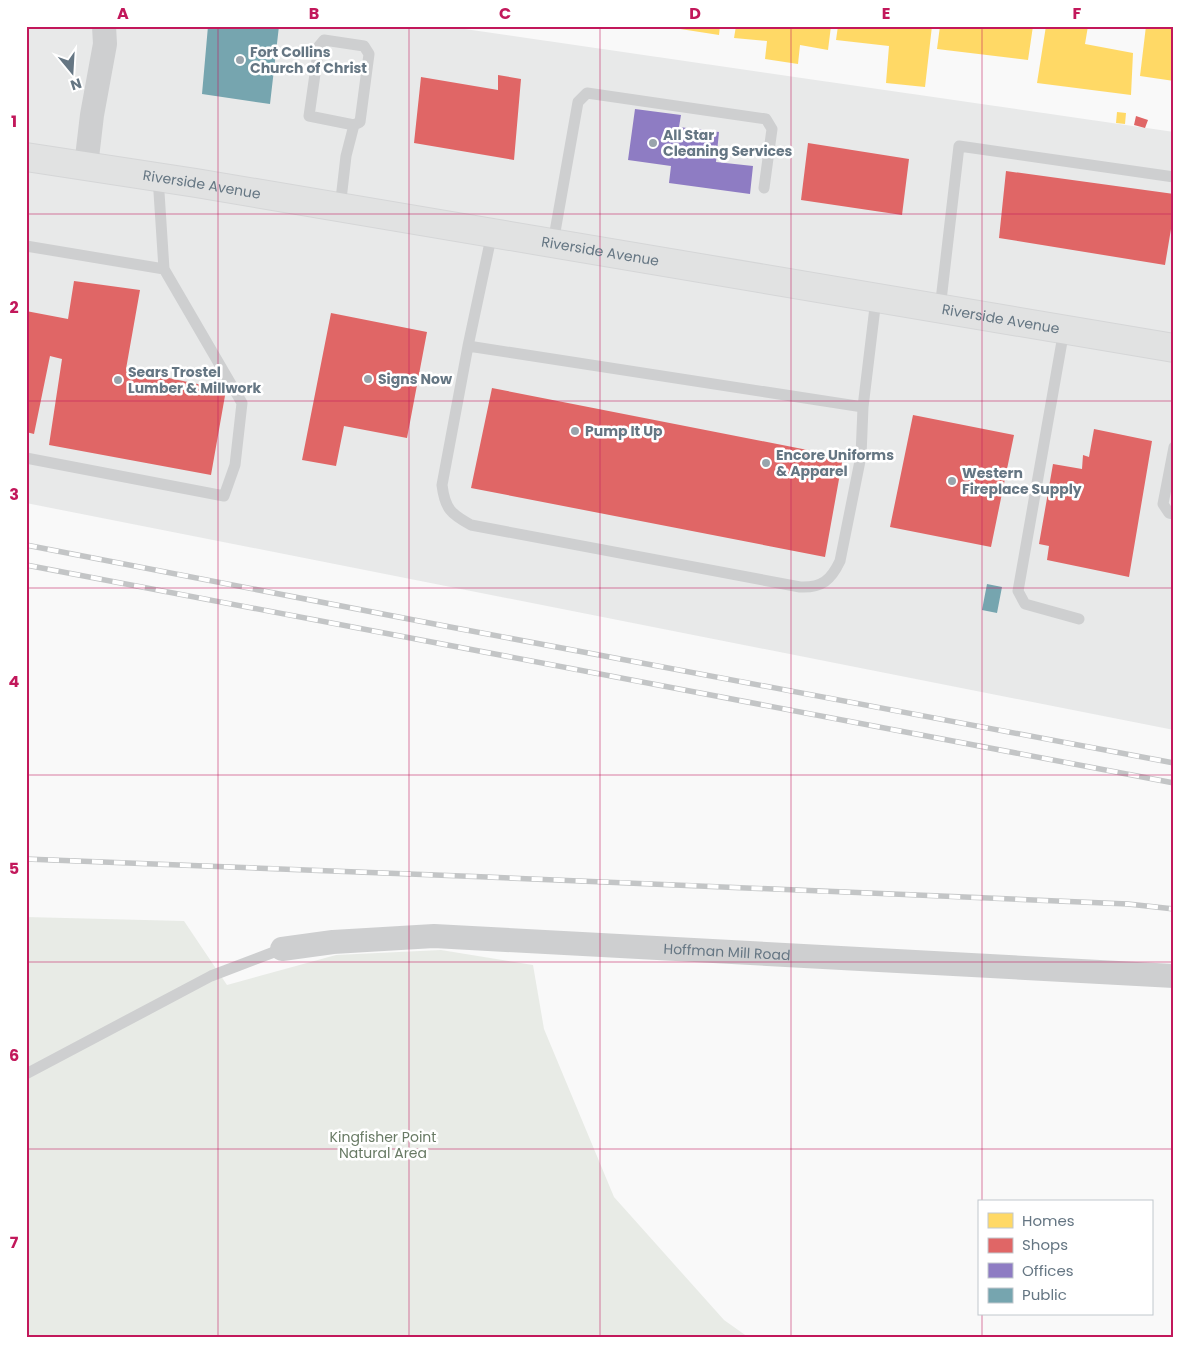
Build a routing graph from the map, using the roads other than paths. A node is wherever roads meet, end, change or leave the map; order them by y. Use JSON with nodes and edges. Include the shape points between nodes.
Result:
{"nodes":[{"id":1,"x":104,"y":26,"type":"edge"},
{"id":2,"x":354,"y":125,"type":"junction"},
{"id":3,"x":26,"y":157,"type":"edge"},
{"id":4,"x":86,"y":166,"type":"junction"},
{"id":5,"x":158,"y":177,"type":"junction"},
{"id":6,"x":1174,"y":177,"type":"edge"},
{"id":7,"x":764,"y":188,"type":"dead end"},
{"id":8,"x":340,"y":208,"type":"junction"},
{"id":9,"x":492,"y":233,"type":"junction"},
{"id":10,"x":553,"y":243,"type":"junction"},
{"id":11,"x":26,"y":246,"type":"edge"},
{"id":12,"x":164,"y":269,"type":"junction"},
{"id":13,"x":876,"y":299,"type":"junction"},
{"id":14,"x":940,"y":309,"type":"junction"},
{"id":15,"x":1064,"y":330,"type":"junction"},
{"id":16,"x":468,"y":346,"type":"junction"},
{"id":17,"x":1174,"y":348,"type":"edge"},
{"id":18,"x":863,"y":407,"type":"junction"},
{"id":19,"x":1174,"y":447,"type":"edge"},
{"id":20,"x":26,"y":458,"type":"edge"},
{"id":21,"x":1174,"y":514,"type":"edge"},
{"id":22,"x":1080,"y":619,"type":"dead end"},
{"id":23,"x":282,"y":949,"type":"joint"},
{"id":24,"x":1174,"y":976,"type":"edge"},
{"id":25,"x":26,"y":1074,"type":"edge"}],
"edges":[{"from":1,"to":4,"type":"street","via":[[105,44]]},
{"from":2,"to":2,"type":"lane","via":[[309,116],[320,46],[324,40],[364,46],[369,54],[360,122]]},
{"from":2,"to":8,"type":"lane","via":[[346,156]]},
{"from":3,"to":4,"type":"main road","name":"Riverside Avenue"},
{"from":4,"to":5,"type":"main road","name":"Riverside Avenue"},
{"from":5,"to":8,"type":"main road","name":"Riverside Avenue"},
{"from":5,"to":12,"type":"lane"},
{"from":6,"to":14,"type":"lane","via":[[959,146]]},
{"from":7,"to":10,"type":"lane","via":[[772,129],[766,119],[587,93],[578,102]]},
{"from":8,"to":9,"type":"main road","name":"Riverside Avenue"},
{"from":9,"to":10,"type":"main road","name":"Riverside Avenue"},
{"from":9,"to":16,"type":"lane"},
{"from":10,"to":13,"type":"main road","name":"Riverside Avenue"},
{"from":11,"to":12,"type":"lane"},
{"from":12,"to":20,"type":"lane","via":[[242,403],[236,465],[224,496]]},
{"from":13,"to":14,"type":"main road","name":"Riverside Avenue"},
{"from":13,"to":18,"type":"lane"},
{"from":14,"to":15,"type":"main road","name":"Riverside Avenue"},
{"from":15,"to":17,"type":"main road","name":"Riverside Avenue"},
{"from":15,"to":22,"type":"lane","via":[[1018,591],[1025,604]]},
{"from":16,"to":18,"type":"lane"},
{"from":16,"to":18,"type":"lane","via":[[442,485],[444,500],[459,518],[471,525],[800,587],[812,588],[822,584],[834,573],[840,561],[861,456]]},
{"from":19,"to":21,"type":"lane","via":[[1163,504],[1169,513]]},
{"from":23,"to":24,"type":"street","name":"Hoffman Mill Road","via":[[333,942],[434,936]]},
{"from":23,"to":25,"type":"lane","via":[[211,976]]}]}
